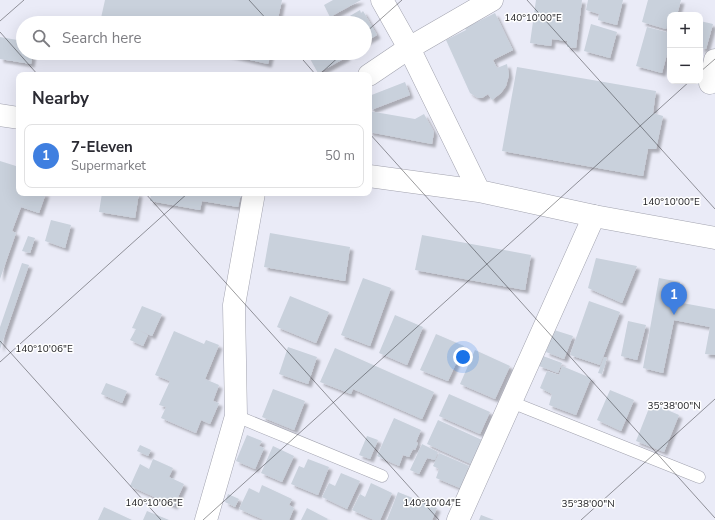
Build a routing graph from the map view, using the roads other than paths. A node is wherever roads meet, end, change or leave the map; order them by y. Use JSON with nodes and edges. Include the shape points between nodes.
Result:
{"nodes":[{"id":1,"x":382,"y":0,"type":"edge"},
{"id":2,"x":492,"y":0,"type":"edge"},
{"id":3,"x":410,"y":48,"type":"junction"},
{"id":4,"x":715,"y":60,"type":"edge"},
{"id":5,"x":372,"y":73,"type":"edge"},
{"id":6,"x":710,"y":83,"type":"dead end"},
{"id":7,"x":0,"y":115,"type":"edge"},
{"id":8,"x":16,"y":118,"type":"edge"},
{"id":9,"x":372,"y":176,"type":"edge"},
{"id":10,"x":479,"y":191,"type":"junction"},
{"id":11,"x":253,"y":196,"type":"edge"},
{"id":12,"x":594,"y":216,"type":"junction"},
{"id":13,"x":715,"y":238,"type":"edge"},
{"id":14,"x":511,"y":402,"type":"junction"},
{"id":15,"x":236,"y":416,"type":"junction"},
{"id":16,"x":382,"y":476,"type":"dead end"},
{"id":17,"x":699,"y":477,"type":"dead end"},
{"id":18,"x":206,"y":520,"type":"edge"},
{"id":19,"x":458,"y":520,"type":"edge"}],
"edges":[{"from":1,"to":3,"type":"street"},
{"from":2,"to":3,"type":"street"},
{"from":3,"to":5,"type":"street"},
{"from":3,"to":10,"type":"street"},
{"from":4,"to":6,"type":"street"},
{"from":7,"to":8,"type":"street"},
{"from":9,"to":10,"type":"street"},
{"from":10,"to":12,"type":"street"},
{"from":11,"to":15,"type":"street","via":[[234,305]]},
{"from":12,"to":13,"type":"street"},
{"from":12,"to":14,"type":"street"},
{"from":14,"to":17,"type":"lane"},
{"from":14,"to":19,"type":"street"},
{"from":15,"to":16,"type":"lane"},
{"from":15,"to":18,"type":"street"}]}
